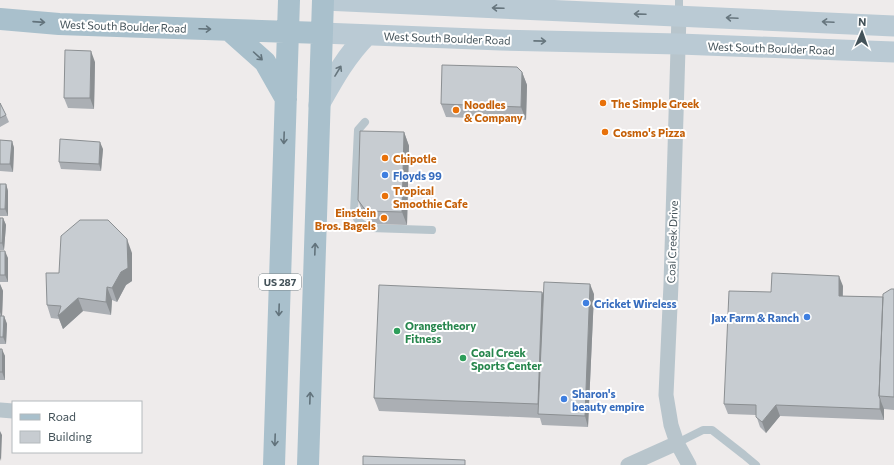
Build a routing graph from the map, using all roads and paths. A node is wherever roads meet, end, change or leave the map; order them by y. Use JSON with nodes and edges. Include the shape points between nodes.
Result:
{"nodes":[{"id":1,"x":289,"y":0,"type":"edge"},
{"id":2,"x":323,"y":0,"type":"edge"},
{"id":3,"x":386,"y":1,"type":"edge"},
{"id":4,"x":679,"y":8,"type":"edge"},
{"id":5,"x":0,"y":19,"type":"edge"},
{"id":6,"x":894,"y":26,"type":"edge"},
{"id":7,"x":229,"y":30,"type":"junction"},
{"id":8,"x":288,"y":32,"type":"junction"},
{"id":9,"x":322,"y":34,"type":"junction"},
{"id":10,"x":367,"y":36,"type":"junction"},
{"id":11,"x":679,"y":44,"type":"junction"},
{"id":12,"x":894,"y":52,"type":"edge"},
{"id":13,"x":286,"y":99,"type":"junction"},
{"id":14,"x":320,"y":105,"type":"junction"},
{"id":15,"x":365,"y":122,"type":"dead end"},
{"id":16,"x":432,"y":230,"type":"dead end"},
{"id":17,"x":0,"y":410,"type":"edge"},
{"id":18,"x":12,"y":411,"type":"edge"},
{"id":19,"x":677,"y":443,"type":"junction"},
{"id":20,"x":274,"y":465,"type":"edge"},
{"id":21,"x":308,"y":465,"type":"edge"},
{"id":22,"x":628,"y":465,"type":"edge"},
{"id":23,"x":689,"y":465,"type":"edge"},
{"id":24,"x":756,"y":465,"type":"edge"}],
"edges":[{"from":1,"to":8,"type":"main road","number":"US 287"},
{"from":2,"to":3,"type":"main road"},
{"from":2,"to":9,"type":"main road","number":"US 287"},
{"from":4,"to":3,"type":"main road","one_way":true},
{"from":6,"to":4,"type":"main road","one_way":true},
{"from":4,"to":11,"type":"street","name":"Coal Creek Drive"},
{"from":5,"to":7,"type":"main road","name":"West South Boulder Road","one_way":true,"via":[[59,24]]},
{"from":7,"to":8,"type":"main road","name":"West South Boulder Road"},
{"from":7,"to":13,"type":"main road","one_way":true,"via":[[266,62]]},
{"from":8,"to":9,"type":"main road","name":"West South Boulder Road"},
{"from":8,"to":13,"type":"main road","number":"US 287"},
{"from":9,"to":10,"type":"main road","name":"West South Boulder Road"},
{"from":9,"to":14,"type":"main road","number":"US 287"},
{"from":10,"to":11,"type":"main road","name":"West South Boulder Road","one_way":true},
{"from":14,"to":10,"type":"main road","one_way":true,"via":[[344,62],[355,46]]},
{"from":11,"to":12,"type":"main road","name":"West South Boulder Road"},
{"from":11,"to":19,"type":"street","name":"Coal Creek Drive","via":[[666,395]]},
{"from":13,"to":20,"type":"main road","number":"US 287","one_way":true},
{"from":21,"to":14,"type":"main road","number":"US 287","one_way":true},
{"from":15,"to":16,"type":"lane","via":[[358,130],[354,212],[357,220],[370,228]]},
{"from":17,"to":18,"type":"street"},
{"from":19,"to":22,"type":"street"},
{"from":19,"to":23,"type":"street","name":"Coal Creek Drive"},
{"from":19,"to":24,"type":"lane","via":[[703,430],[712,430]]}]}
